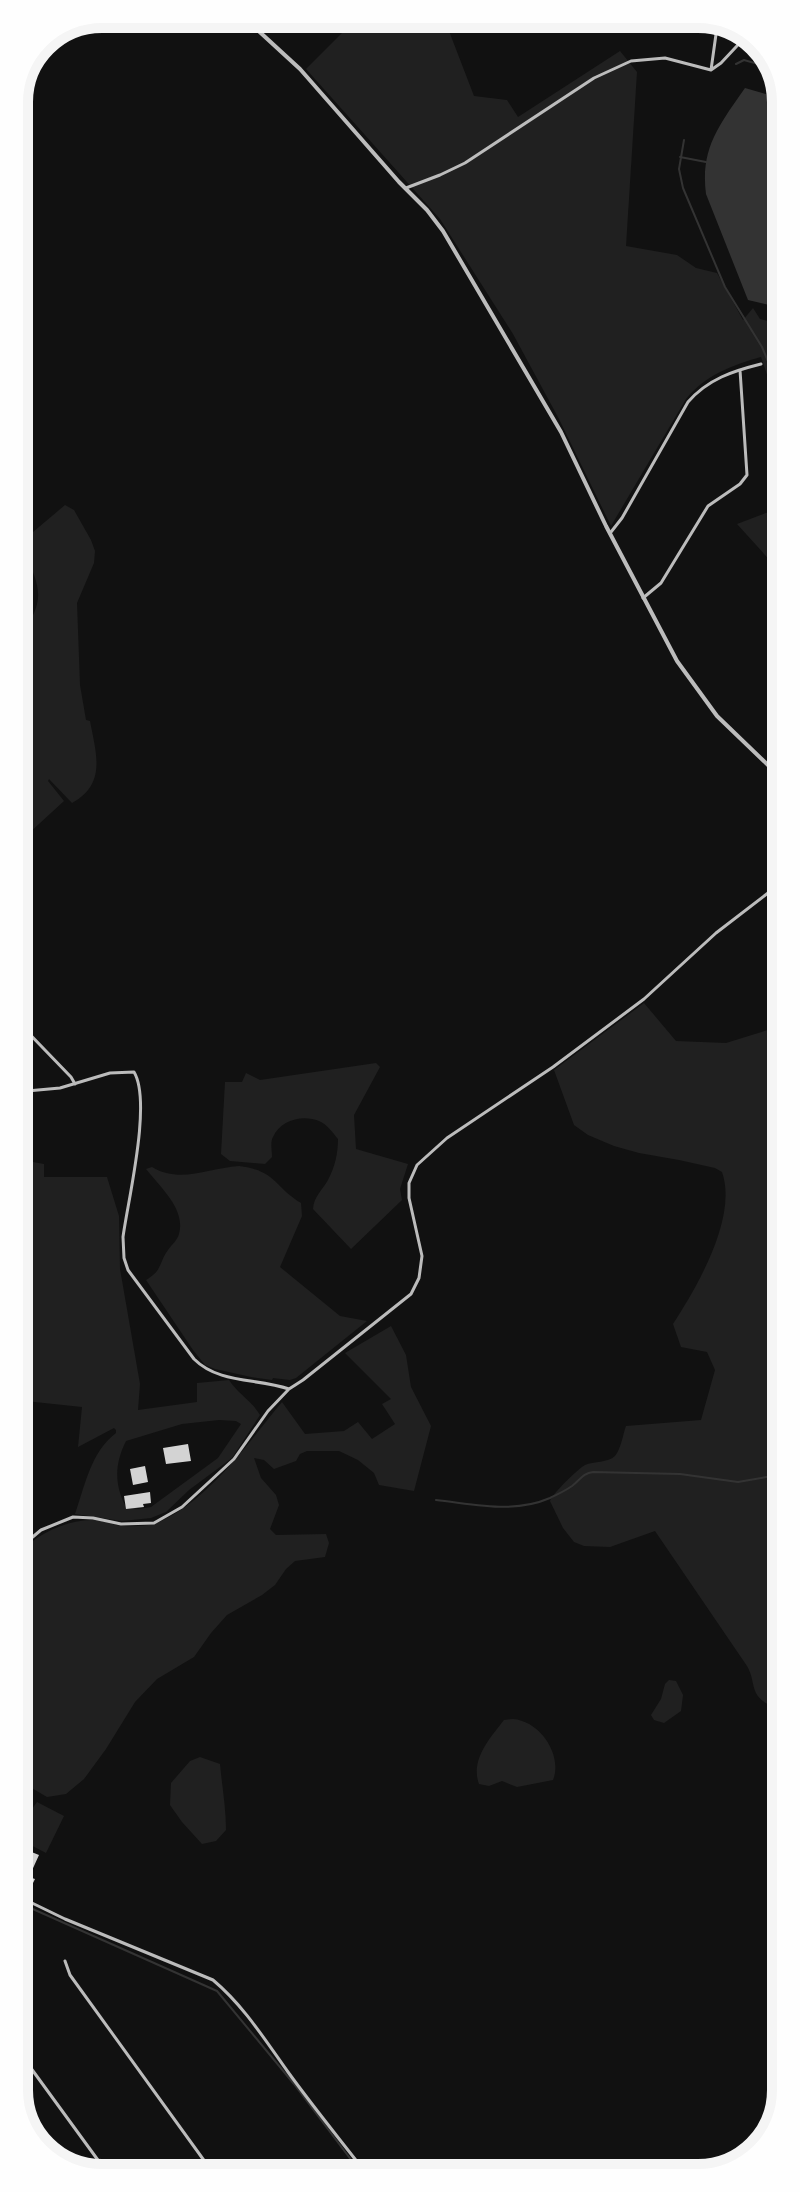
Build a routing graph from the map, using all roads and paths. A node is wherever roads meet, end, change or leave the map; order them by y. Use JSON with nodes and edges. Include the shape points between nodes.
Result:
{"nodes":[{"id":1,"x":255,"y":28,"type":"edge"},
{"id":2,"x":717,"y":30,"type":"edge"},
{"id":3,"x":741,"y":42,"type":"edge"},
{"id":4,"x":711,"y":70,"type":"junction"},
{"id":5,"x":406,"y":188,"type":"junction"},
{"id":6,"x":761,"y":364,"type":"dead end"},
{"id":7,"x":740,"y":370,"type":"junction"},
{"id":8,"x":610,"y":534,"type":"junction"},
{"id":9,"x":643,"y":598,"type":"junction"},
{"id":10,"x":772,"y":769,"type":"edge"},
{"id":11,"x":772,"y":885,"type":"edge"},
{"id":12,"x":28,"y":1032,"type":"edge"},
{"id":13,"x":75,"y":1084,"type":"junction"},
{"id":14,"x":28,"y":1091,"type":"edge"},
{"id":15,"x":289,"y":1389,"type":"junction"},
{"id":16,"x":28,"y":1541,"type":"edge"},
{"id":17,"x":28,"y":1900,"type":"edge"},
{"id":18,"x":65,"y":1961,"type":"dead end"},
{"id":19,"x":28,"y":2064,"type":"edge"},
{"id":20,"x":101,"y":2164,"type":"edge"},
{"id":21,"x":207,"y":2164,"type":"edge"},
{"id":22,"x":359,"y":2164,"type":"edge"}],
"edges":[{"from":1,"to":5,"type":"street","via":[[300,69]]},
{"from":2,"to":4,"type":"street"},
{"from":3,"to":4,"type":"street"},
{"from":4,"to":5,"type":"street","via":[[665,58],[631,61],[594,78],[465,163]]},
{"from":5,"to":8,"type":"street","via":[[454,247],[561,432]]},
{"from":6,"to":7,"type":"street"},
{"from":7,"to":8,"type":"street","via":[[710,381],[688,402]]},
{"from":7,"to":9,"type":"street","via":[[747,475],[708,506],[661,583]]},
{"from":8,"to":9,"type":"street"},
{"from":9,"to":10,"type":"street","via":[[677,661],[717,716]]},
{"from":11,"to":15,"type":"street","via":[[644,999],[426,1154],[409,1183],[422,1256],[415,1288]]},
{"from":12,"to":13,"type":"street"},
{"from":13,"to":14,"type":"street"},
{"from":13,"to":15,"type":"street","via":[[122,1071],[134,1072],[139,1085],[136,1153],[123,1237],[133,1279],[203,1368]]},
{"from":15,"to":16,"type":"street","via":[[234,1459],[182,1507],[154,1523],[73,1517]]},
{"from":17,"to":22,"type":"street","via":[[213,1980],[263,2035]]},
{"from":18,"to":21,"type":"street"},
{"from":19,"to":20,"type":"street"}]}
